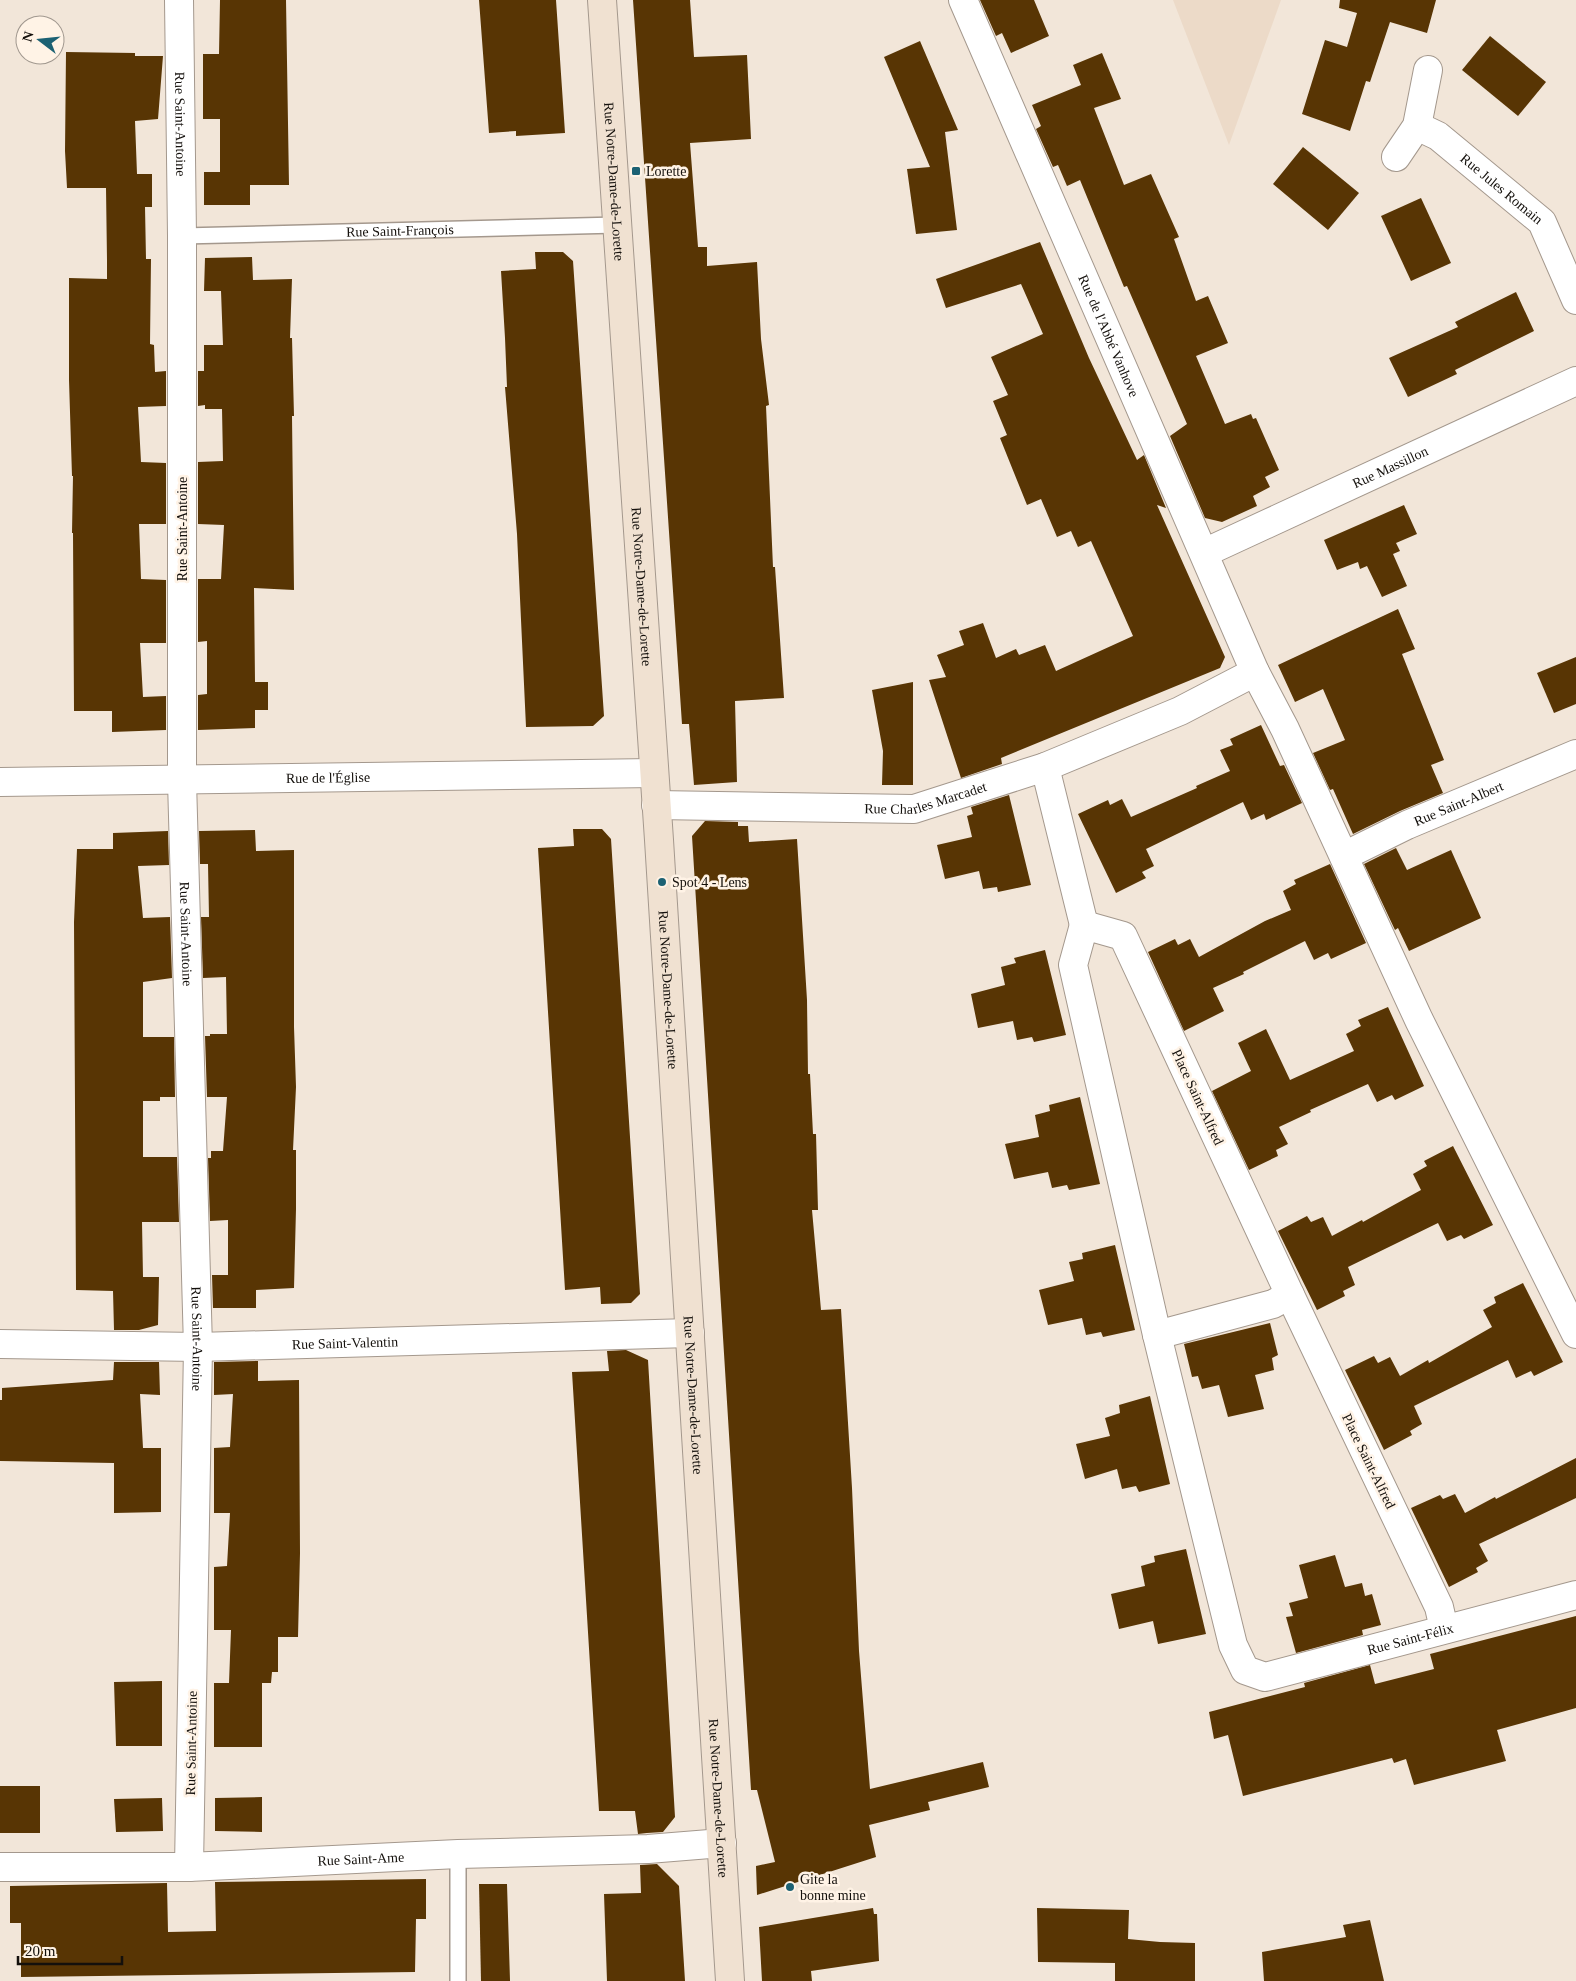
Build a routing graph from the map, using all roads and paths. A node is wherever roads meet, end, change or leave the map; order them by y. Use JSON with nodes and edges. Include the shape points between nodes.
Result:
{"nodes":[{"id":1,"x":179,"y":0,"type":"edge"},
{"id":2,"x":602,"y":0,"type":"edge"},
{"id":3,"x":963,"y":0,"type":"edge"},
{"id":4,"x":1428,"y":70,"type":"dead end"},
{"id":5,"x":1417,"y":126,"type":"junction"},
{"id":6,"x":1396,"y":157,"type":"dead end"},
{"id":7,"x":617,"y":225,"type":"junction"},
{"id":8,"x":182,"y":236,"type":"junction"},
{"id":9,"x":1576,"y":300,"type":"edge"},
{"id":10,"x":1576,"y":382,"type":"edge"},
{"id":11,"x":1204,"y":553,"type":"junction"},
{"id":12,"x":1255,"y":672,"type":"junction"},
{"id":13,"x":1566,"y":758,"type":"edge"},
{"id":14,"x":1044,"y":767,"type":"junction"},
{"id":15,"x":654,"y":773,"type":"junction"},
{"id":16,"x":182,"y":781,"type":"junction"},
{"id":17,"x":0,"y":782,"type":"edge"},
{"id":18,"x":656,"y":805,"type":"junction"},
{"id":19,"x":1344,"y":856,"type":"junction"},
{"id":20,"x":1084,"y":925,"type":"junction"},
{"id":21,"x":1290,"y":1295,"type":"junction"},
{"id":22,"x":690,"y":1333,"type":"junction"},
{"id":23,"x":1576,"y":1334,"type":"edge"},
{"id":24,"x":1158,"y":1335,"type":"junction"},
{"id":25,"x":0,"y":1344,"type":"edge"},
{"id":26,"x":198,"y":1347,"type":"junction"},
{"id":27,"x":1576,"y":1595,"type":"edge"},
{"id":28,"x":1444,"y":1629,"type":"junction"},
{"id":29,"x":722,"y":1843,"type":"junction"},
{"id":30,"x":458,"y":1854,"type":"junction"},
{"id":31,"x":0,"y":1867,"type":"edge"},
{"id":32,"x":189,"y":1867,"type":"junction"},
{"id":33,"x":458,"y":1981,"type":"edge"},
{"id":34,"x":730,"y":1981,"type":"edge"}],
"edges":[{"from":1,"to":8,"type":"street","name":"Rue Saint-Antoine"},
{"from":2,"to":7,"type":"street","name":"Rue Notre-Dame-de-Lorette"},
{"from":3,"to":11,"type":"street","name":"Rue de l'Abbé Vanhove"},
{"from":4,"to":5,"type":"street"},
{"from":5,"to":6,"type":"street"},
{"from":5,"to":9,"type":"street","name":"Rue Jules Romain","via":[[1438,136],[1542,222]]},
{"from":7,"to":8,"type":"lane","name":"Rue Saint-François"},
{"from":7,"to":15,"type":"street","name":"Rue Notre-Dame-de-Lorette"},
{"from":8,"to":16,"type":"street","name":"Rue Saint-Antoine"},
{"from":10,"to":11,"type":"street","name":"Rue Massillon"},
{"from":11,"to":12,"type":"street","name":"Rue de l'Abbé Vanhove"},
{"from":12,"to":14,"type":"street","name":"Rue Charles Marcadet","via":[[1180,711]]},
{"from":12,"to":19,"type":"street","name":"Rue de l'Abbé Vanhove"},
{"from":13,"to":19,"type":"street","name":"Rue Saint-Albert","via":[[1408,825]]},
{"from":14,"to":18,"type":"street","name":"Rue Charles Marcadet","via":[[914,809]]},
{"from":14,"to":20,"type":"street"},
{"from":15,"to":16,"type":"street","name":"Rue de l'Église"},
{"from":15,"to":18,"type":"street","name":"Rue Notre-Dame-de-Lorette"},
{"from":16,"to":17,"type":"street","name":"Rue de l'Église"},
{"from":16,"to":26,"type":"street","name":"Rue Saint-Antoine"},
{"from":18,"to":22,"type":"street","name":"Rue Notre-Dame-de-Lorette"},
{"from":19,"to":23,"type":"street","name":"Rue de l'Abbé Vanhove","via":[[1419,1020]]},
{"from":20,"to":21,"type":"street","name":"Place Saint-Alfred","via":[[1123,936]]},
{"from":20,"to":24,"type":"street","via":[[1073,965]]},
{"from":21,"to":24,"type":"street","via":[[1273,1304]]},
{"from":21,"to":28,"type":"street","name":"Place Saint-Alfred","via":[[1439,1607]]},
{"from":22,"to":26,"type":"street","name":"Rue Saint-Valentin"},
{"from":22,"to":29,"type":"street","name":"Rue Notre-Dame-de-Lorette"},
{"from":24,"to":28,"type":"street","name":"Rue Saint-Félix","via":[[1233,1645],[1245,1670],[1265,1677]]},
{"from":25,"to":26,"type":"street","name":"Rue Saint-Valentin"},
{"from":26,"to":32,"type":"street","name":"Rue Saint-Antoine"},
{"from":27,"to":28,"type":"street","name":"Rue Saint-Félix"},
{"from":29,"to":30,"type":"street","name":"Rue Saint-Ame","via":[[648,1849]]},
{"from":29,"to":34,"type":"street","name":"Rue Notre-Dame-de-Lorette"},
{"from":30,"to":32,"type":"street","name":"Rue Saint-Ame"},
{"from":30,"to":33,"type":"lane"},
{"from":31,"to":32,"type":"street","name":"Rue Saint-Ame"}]}
